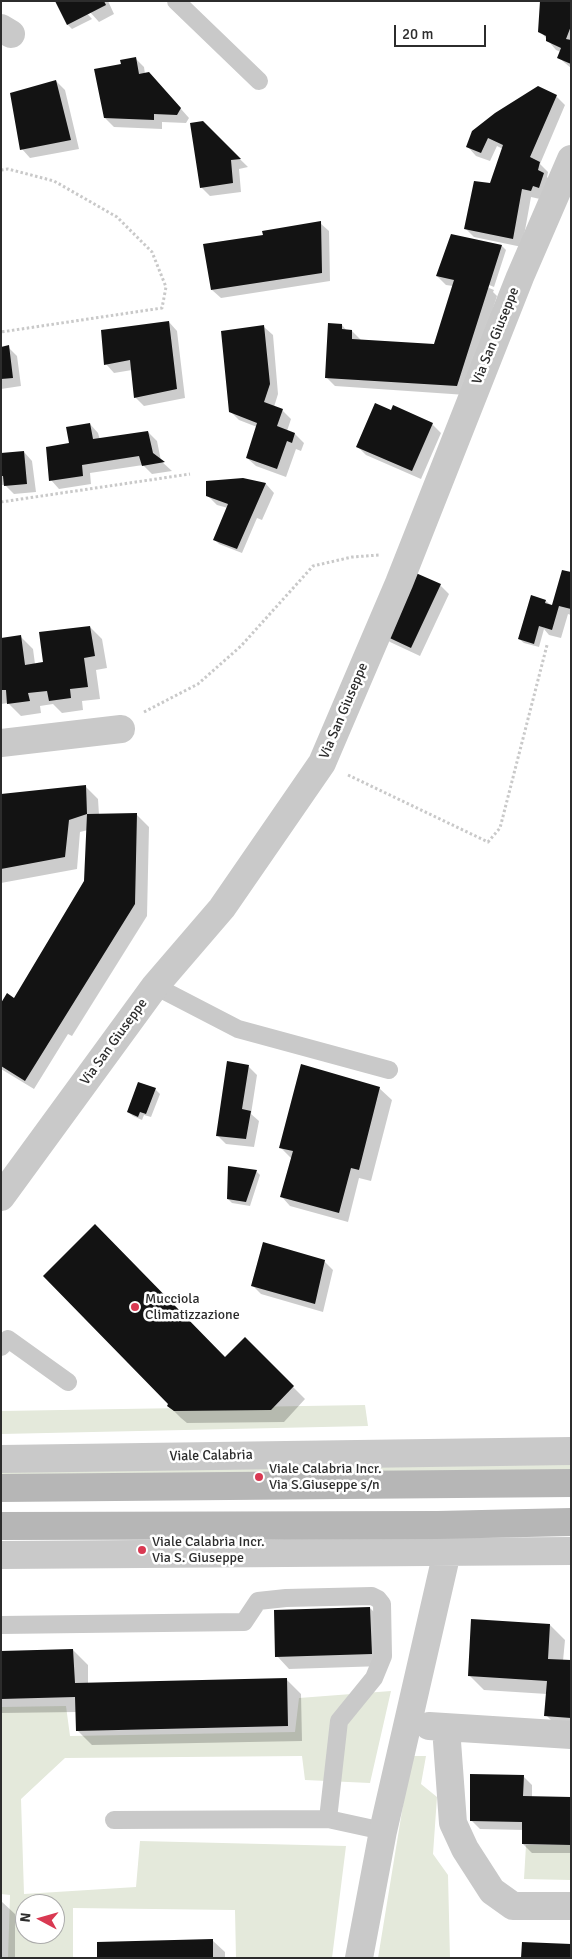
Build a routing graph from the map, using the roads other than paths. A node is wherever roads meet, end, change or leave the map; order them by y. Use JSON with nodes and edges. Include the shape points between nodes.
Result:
{"nodes":[{"id":1,"x":176,"y":1,"type":"edge"},
{"id":2,"x":259,"y":81,"type":"dead end"},
{"id":3,"x":571,"y":159,"type":"edge"},
{"id":4,"x":121,"y":728,"type":"road end"},
{"id":5,"x":1,"y":743,"type":"edge"},
{"id":6,"x":154,"y":986,"type":"junction"},
{"id":7,"x":389,"y":1070,"type":"dead end"},
{"id":8,"x":1,"y":1197,"type":"edge"},
{"id":9,"x":1,"y":1347,"type":"edge"},
{"id":10,"x":68,"y":1382,"type":"dead end"},
{"id":11,"x":571,"y":1450,"type":"edge"},
{"id":12,"x":1,"y":1459,"type":"edge"},
{"id":13,"x":571,"y":1483,"type":"edge"},
{"id":14,"x":1,"y":1488,"type":"edge"},
{"id":15,"x":571,"y":1522,"type":"edge"},
{"id":16,"x":1,"y":1526,"type":"edge"},
{"id":17,"x":571,"y":1551,"type":"edge"},
{"id":18,"x":447,"y":1552,"type":"junction"},
{"id":19,"x":1,"y":1555,"type":"edge"},
{"id":20,"x":1,"y":1625,"type":"edge"},
{"id":21,"x":408,"y":1724,"type":"junction"},
{"id":22,"x":446,"y":1728,"type":"junction"},
{"id":23,"x":571,"y":1735,"type":"edge"},
{"id":24,"x":328,"y":1819,"type":"junction"},
{"id":25,"x":114,"y":1820,"type":"dead end"},
{"id":26,"x":383,"y":1831,"type":"junction"},
{"id":27,"x":571,"y":1906,"type":"edge"},
{"id":28,"x":359,"y":1958,"type":"edge"}],
"edges":[{"from":1,"to":2,"type":"lane"},
{"from":3,"to":6,"type":"street","name":"Via San Giuseppe","via":[[322,763],[222,908]]},
{"from":4,"to":5,"type":"street"},
{"from":6,"to":7,"type":"lane","via":[[238,1030]]},
{"from":6,"to":8,"type":"street","name":"Via San Giuseppe"},
{"from":9,"to":10,"type":"lane","via":[[8,1338]]},
{"from":11,"to":12,"type":"street","name":"Viale Calabria"},
{"from":13,"to":14,"type":"main road"},
{"from":15,"to":16,"type":"main road","via":[[437,1526]]},
{"from":17,"to":18,"type":"street"},
{"from":18,"to":19,"type":"street"},
{"from":18,"to":21,"type":"street"},
{"from":20,"to":24,"type":"lane","via":[[244,1622],[258,1601],[372,1596],[378,1599],[382,1604],[383,1656],[374,1678],[339,1721]]},
{"from":21,"to":22,"type":"street"},
{"from":21,"to":26,"type":"street"},
{"from":22,"to":23,"type":"street"},
{"from":22,"to":27,"type":"street","via":[[454,1823],[465,1849],[492,1891],[513,1906]]},
{"from":24,"to":25,"type":"lane"},
{"from":24,"to":26,"type":"lane"},
{"from":26,"to":28,"type":"street"}]}
